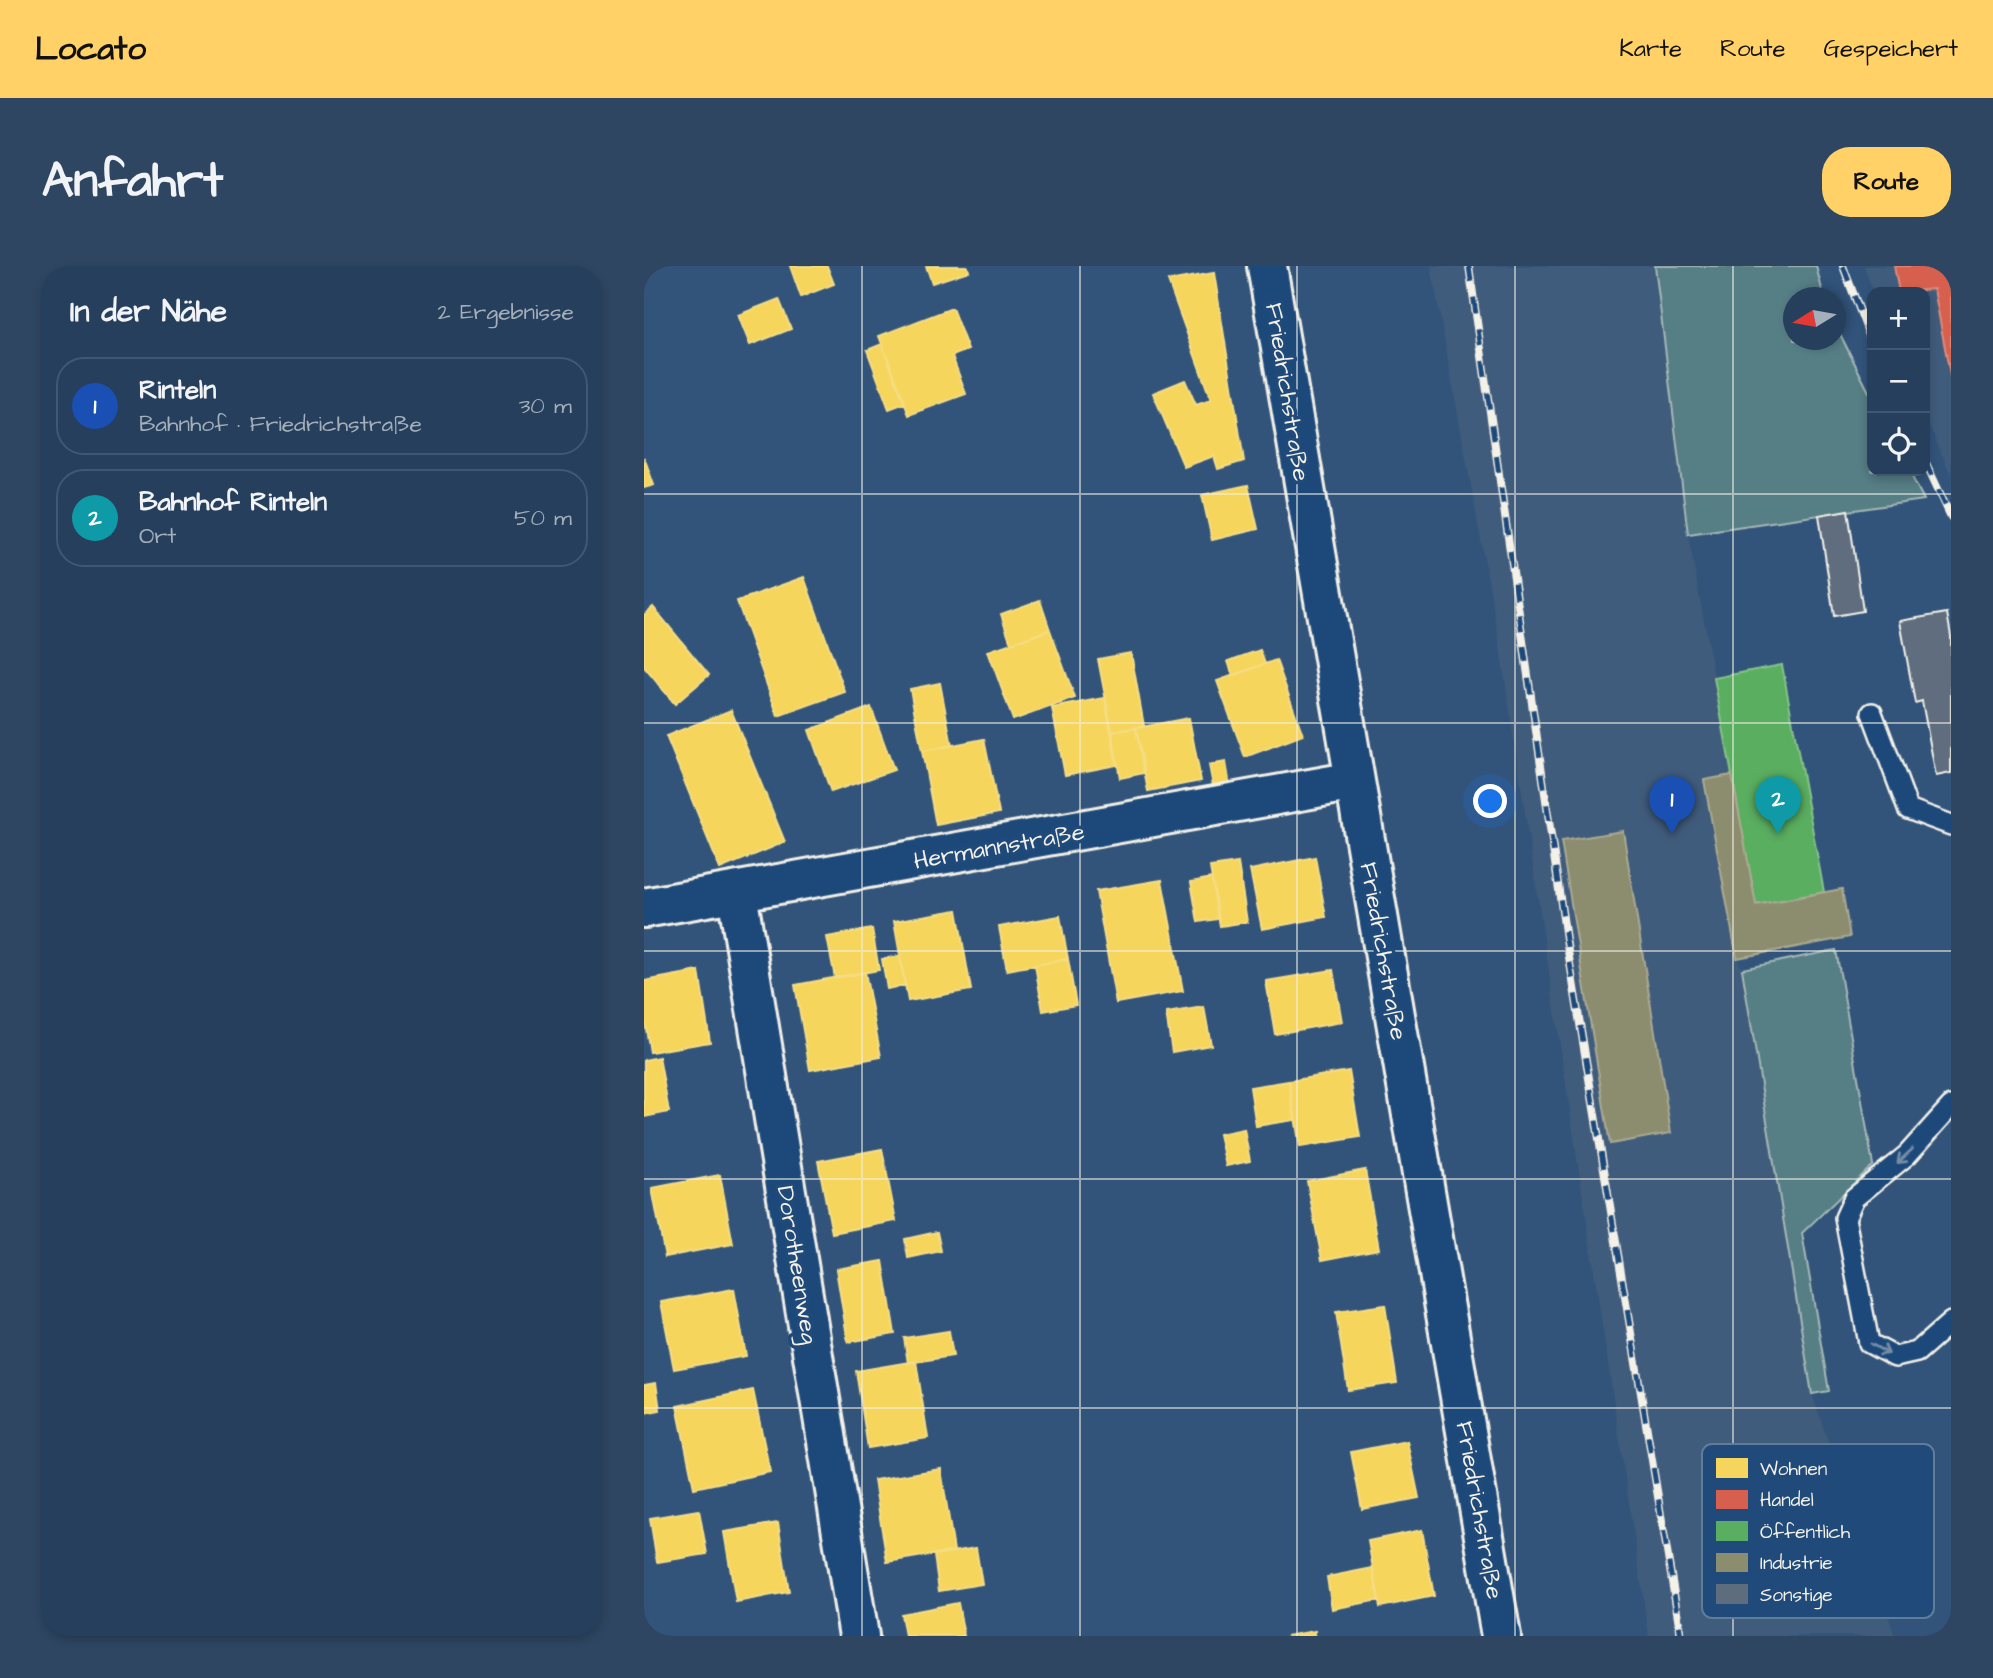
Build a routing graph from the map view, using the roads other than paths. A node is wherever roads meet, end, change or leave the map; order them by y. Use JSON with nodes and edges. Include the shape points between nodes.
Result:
{"nodes":[{"id":1,"x":1267,"y":266,"type":"edge"},
{"id":2,"x":1872,"y":713,"type":"dead end"},
{"id":3,"x":1354,"y":781,"type":"junction"},
{"id":4,"x":1951,"y":825,"type":"edge"},
{"id":5,"x":737,"y":893,"type":"junction"},
{"id":6,"x":644,"y":908,"type":"edge"},
{"id":7,"x":1951,"y":1106,"type":"edge"},
{"id":8,"x":1951,"y":1322,"type":"edge"},
{"id":9,"x":859,"y":1636,"type":"edge"},
{"id":10,"x":1501,"y":1636,"type":"edge"}],
"edges":[{"from":1,"to":3,"type":"street","name":"Friedrichstraße"},
{"from":2,"to":4,"type":"lane","via":[[1908,809]]},
{"from":3,"to":5,"type":"street","name":"Hermannstraße"},
{"from":3,"to":10,"type":"street","name":"Friedrichstraße"},
{"from":5,"to":6,"type":"street","name":"Hermannstraße"},
{"from":5,"to":9,"type":"street","name":"Dorotheenweg"},
{"from":7,"to":8,"type":"lane","one_way":true,"via":[[1907,1155],[1853,1198],[1845,1218],[1869,1343],[1895,1357],[1917,1352]]}]}
